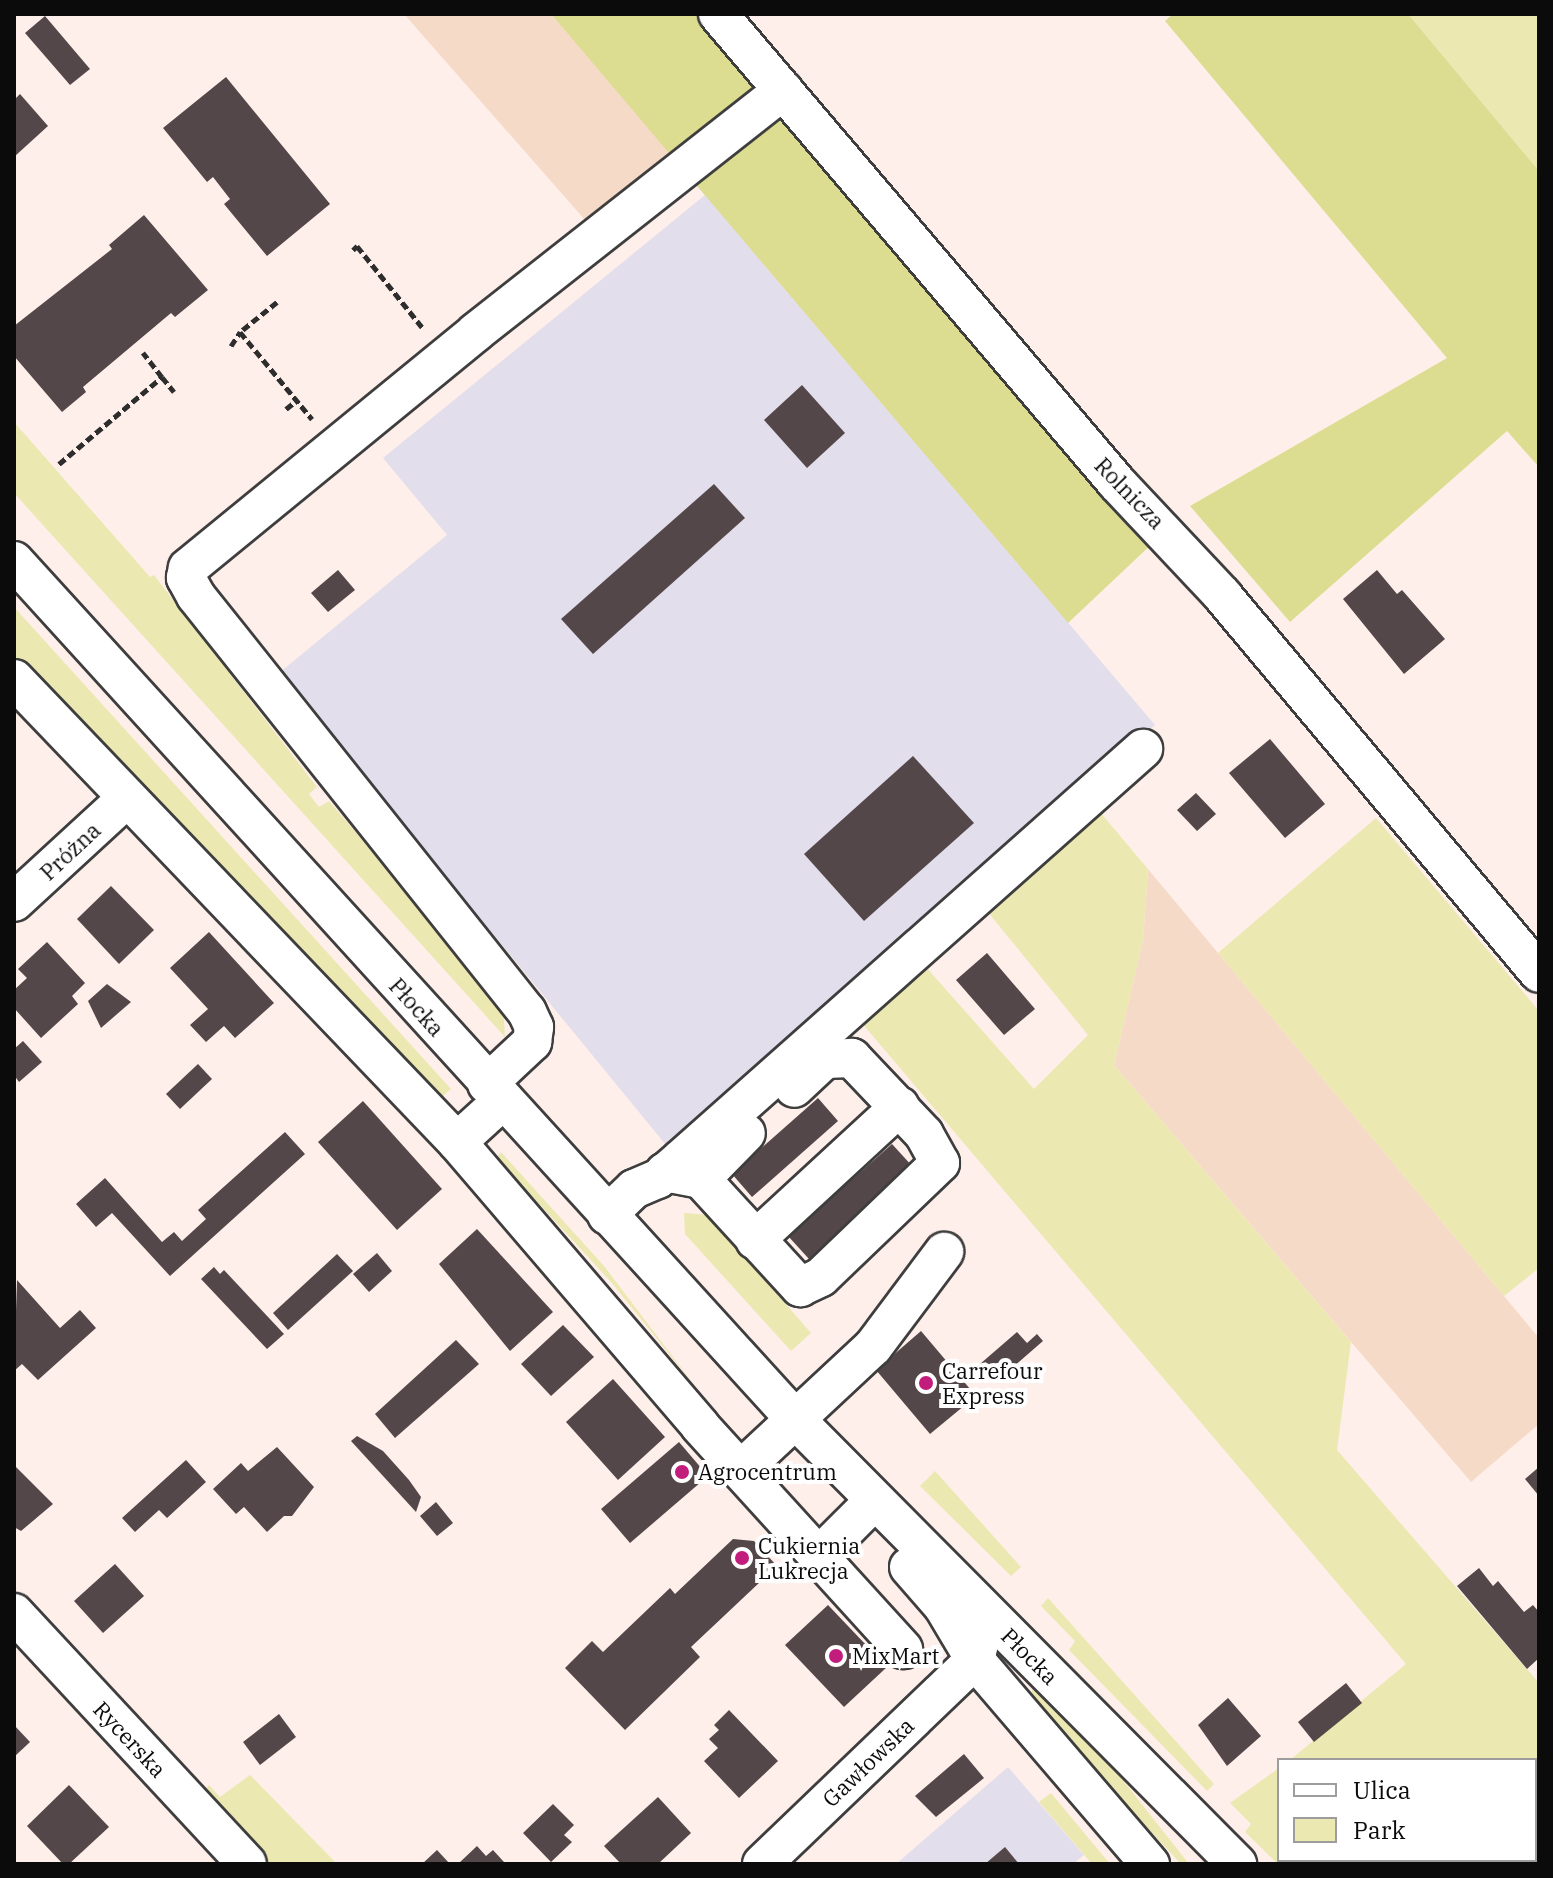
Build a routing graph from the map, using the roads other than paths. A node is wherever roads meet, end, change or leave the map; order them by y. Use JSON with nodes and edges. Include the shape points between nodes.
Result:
{"nodes":[{"id":1,"x":718,"y":14,"type":"edge"},
{"id":2,"x":783,"y":90,"type":"junction"},
{"id":3,"x":14,"y":561,"type":"edge"},
{"id":4,"x":14,"y":679,"type":"edge"},
{"id":5,"x":1143,"y":749,"type":"dead end"},
{"id":6,"x":126,"y":799,"type":"junction"},
{"id":7,"x":14,"y":902,"type":"edge"},
{"id":8,"x":1539,"y":973,"type":"edge"},
{"id":9,"x":494,"y":1092,"type":"junction"},
{"id":10,"x":900,"y":1106,"type":"junction"},
{"id":11,"x":457,"y":1142,"type":"junction"},
{"id":12,"x":683,"y":1176,"type":"junction"},
{"id":13,"x":607,"y":1215,"type":"junction"},
{"id":14,"x":755,"y":1240,"type":"junction"},
{"id":15,"x":944,"y":1252,"type":"dead end"},
{"id":16,"x":794,"y":1418,"type":"junction"},
{"id":17,"x":823,"y":1449,"type":"junction"},
{"id":18,"x":742,"y":1469,"type":"junction"},
{"id":19,"x":862,"y":1513,"type":"junction"},
{"id":20,"x":819,"y":1556,"type":"junction"},
{"id":21,"x":964,"y":1589,"type":"junction"},
{"id":22,"x":14,"y":1613,"type":"edge"},
{"id":23,"x":903,"y":1649,"type":"dead end"},
{"id":24,"x":975,"y":1660,"type":"junction"},
{"id":25,"x":1069,"y":1695,"type":"junction"},
{"id":26,"x":1150,"y":1863,"type":"edge"},
{"id":27,"x":247,"y":1864,"type":"edge"},
{"id":28,"x":762,"y":1864,"type":"edge"},
{"id":29,"x":1237,"y":1864,"type":"edge"}],
"edges":[{"from":1,"to":2,"type":"street","name":"Rolnicza"},
{"from":2,"to":8,"type":"street","name":"Rolnicza","via":[[1117,483],[1222,595]]},
{"from":2,"to":9,"type":"street","via":[[188,568],[186,578],[196,596],[527,1012],[534,1027],[532,1042]]},
{"from":3,"to":9,"type":"street","name":"Płocka"},
{"from":4,"to":6,"type":"street"},
{"from":5,"to":12,"type":"street"},
{"from":6,"to":7,"type":"street","name":"Próżna"},
{"from":6,"to":11,"type":"street"},
{"from":9,"to":11,"type":"street"},
{"from":9,"to":13,"type":"street","name":"Płocka"},
{"from":10,"to":12,"type":"street","via":[[852,1058],[825,1059]]},
{"from":10,"to":14,"type":"street"},
{"from":10,"to":14,"type":"street","via":[[940,1163],[925,1181],[807,1286],[790,1280]]},
{"from":11,"to":18,"type":"street"},
{"from":12,"to":13,"type":"street","via":[[634,1189]]},
{"from":12,"to":14,"type":"street"},
{"from":13,"to":16,"type":"street","name":"Płocka"},
{"from":15,"to":16,"type":"street","via":[[873,1347]]},
{"from":16,"to":17,"type":"street","name":"Płocka"},
{"from":16,"to":18,"type":"street"},
{"from":17,"to":19,"type":"street","name":"Płocka"},
{"from":17,"to":21,"type":"street","name":"Płocka"},
{"from":18,"to":20,"type":"street"},
{"from":19,"to":20,"type":"street"},
{"from":19,"to":24,"type":"street","name":"Płocka","via":[[943,1606]]},
{"from":20,"to":23,"type":"street"},
{"from":21,"to":24,"type":"street","via":[[981,1633]]},
{"from":21,"to":25,"type":"street","name":"Płocka"},
{"from":22,"to":27,"type":"street","name":"Rycerska"},
{"from":24,"to":25,"type":"street","via":[[1030,1670]]},
{"from":24,"to":26,"type":"street","name":"Płocka"},
{"from":24,"to":28,"type":"street","name":"Gawłowska"},
{"from":25,"to":29,"type":"street","name":"Płocka"}]}
